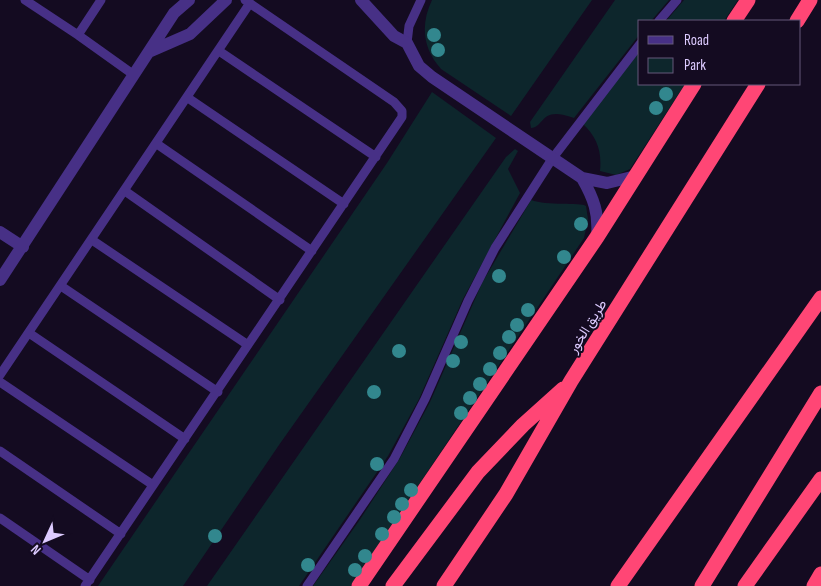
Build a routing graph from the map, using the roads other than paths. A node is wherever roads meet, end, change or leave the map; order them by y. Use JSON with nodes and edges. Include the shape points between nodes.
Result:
{"nodes":[{"id":1,"x":101,"y":0,"type":"edge"},
{"id":2,"x":189,"y":0,"type":"edge"},
{"id":3,"x":226,"y":0,"type":"edge"},
{"id":4,"x":361,"y":0,"type":"edge"},
{"id":5,"x":421,"y":0,"type":"edge"},
{"id":6,"x":677,"y":0,"type":"edge"},
{"id":7,"x":748,"y":0,"type":"edge"},
{"id":8,"x":810,"y":0,"type":"edge"},
{"id":9,"x":29,"y":1,"type":"edge"},
{"id":10,"x":248,"y":2,"type":"edge"},
{"id":11,"x":660,"y":20,"type":"edge"},
{"id":12,"x":735,"y":20,"type":"edge"},
{"id":13,"x":798,"y":20,"type":"edge"},
{"id":14,"x":78,"y":34,"type":"junction"},
{"id":15,"x":407,"y":43,"type":"junction"},
{"id":16,"x":638,"y":47,"type":"edge"},
{"id":17,"x":151,"y":51,"type":"junction"},
{"id":18,"x":219,"y":51,"type":"junction"},
{"id":19,"x":134,"y":76,"type":"junction"},
{"id":20,"x":693,"y":85,"type":"edge"},
{"id":21,"x":757,"y":85,"type":"edge"},
{"id":22,"x":188,"y":98,"type":"junction"},
{"id":23,"x":157,"y":144,"type":"junction"},
{"id":24,"x":376,"y":157,"type":"junction"},
{"id":25,"x":552,"y":158,"type":"junction"},
{"id":26,"x":636,"y":176,"type":"junction"},
{"id":27,"x":582,"y":178,"type":"junction"},
{"id":28,"x":125,"y":191,"type":"junction"},
{"id":29,"x":344,"y":204,"type":"junction"},
{"id":30,"x":0,"y":232,"type":"edge"},
{"id":31,"x":597,"y":237,"type":"junction"},
{"id":32,"x":92,"y":240,"type":"junction"},
{"id":33,"x":22,"y":247,"type":"junction"},
{"id":34,"x":312,"y":252,"type":"junction"},
{"id":35,"x":0,"y":280,"type":"edge"},
{"id":36,"x":61,"y":286,"type":"junction"},
{"id":37,"x":821,"y":298,"type":"edge"},
{"id":38,"x":280,"y":300,"type":"junction"},
{"id":39,"x":29,"y":333,"type":"junction"},
{"id":40,"x":248,"y":345,"type":"junction"},
{"id":41,"x":0,"y":375,"type":"edge"},
{"id":42,"x":571,"y":381,"type":"junction"},
{"id":43,"x":0,"y":382,"type":"edge"},
{"id":44,"x":218,"y":392,"type":"junction"},
{"id":45,"x":821,"y":393,"type":"edge"},
{"id":46,"x":185,"y":439,"type":"junction"},
{"id":47,"x":0,"y":451,"type":"edge"},
{"id":48,"x":821,"y":479,"type":"edge"},
{"id":49,"x":153,"y":485,"type":"junction"},
{"id":50,"x":0,"y":518,"type":"edge"},
{"id":51,"x":121,"y":534,"type":"junction"},
{"id":52,"x":821,"y":574,"type":"edge"},
{"id":53,"x":87,"y":583,"type":"edge"},
{"id":54,"x":307,"y":586,"type":"edge"},
{"id":55,"x":359,"y":586,"type":"edge"},
{"id":56,"x":393,"y":586,"type":"edge"},
{"id":57,"x":444,"y":586,"type":"edge"},
{"id":58,"x":618,"y":586,"type":"edge"},
{"id":59,"x":702,"y":586,"type":"edge"},
{"id":60,"x":745,"y":586,"type":"edge"},
{"id":61,"x":814,"y":586,"type":"edge"}],
"edges":[{"from":1,"to":14,"type":"lane"},
{"from":2,"to":17,"type":"street","via":[[174,13]]},
{"from":3,"to":17,"type":"street","via":[[190,34]]},
{"from":4,"to":15,"type":"street","via":[[394,36]]},
{"from":5,"to":15,"type":"lane","via":[[409,26]]},
{"from":6,"to":11,"type":"lane"},
{"from":7,"to":12,"type":"highway"},
{"from":8,"to":13,"type":"highway"},
{"from":9,"to":14,"type":"lane"},
{"from":10,"to":18,"type":"lane"},
{"from":10,"to":24,"type":"lane","via":[[400,107],[402,117]]},
{"from":14,"to":19,"type":"lane"},
{"from":15,"to":25,"type":"street","via":[[419,66],[432,77]]},
{"from":16,"to":25,"type":"lane"},
{"from":17,"to":19,"type":"street"},
{"from":18,"to":22,"type":"lane"},
{"from":18,"to":24,"type":"lane"},
{"from":19,"to":33,"type":"street"},
{"from":20,"to":26,"type":"highway"},
{"from":21,"to":42,"type":"highway","name":"طريق الخور"},
{"from":22,"to":23,"type":"lane"},
{"from":22,"to":29,"type":"lane"},
{"from":23,"to":28,"type":"lane"},
{"from":23,"to":34,"type":"lane"},
{"from":24,"to":29,"type":"lane"},
{"from":25,"to":27,"type":"street"},
{"from":25,"to":54,"type":"lane","via":[[495,248],[394,459]]},
{"from":26,"to":27,"type":"street","via":[[606,183]]},
{"from":26,"to":31,"type":"highway"},
{"from":27,"to":31,"type":"street","via":[[597,207]]},
{"from":28,"to":32,"type":"lane"},
{"from":28,"to":38,"type":"lane"},
{"from":29,"to":34,"type":"lane"},
{"from":30,"to":33,"type":"street"},
{"from":31,"to":55,"type":"highway"},
{"from":32,"to":36,"type":"lane"},
{"from":32,"to":40,"type":"lane"},
{"from":33,"to":35,"type":"street"},
{"from":34,"to":38,"type":"lane"},
{"from":36,"to":39,"type":"lane"},
{"from":36,"to":44,"type":"lane"},
{"from":37,"to":58,"type":"highway"},
{"from":38,"to":40,"type":"lane"},
{"from":39,"to":41,"type":"lane"},
{"from":39,"to":46,"type":"lane"},
{"from":40,"to":44,"type":"lane"},
{"from":42,"to":56,"type":"highway","via":[[523,424],[478,472]]},
{"from":42,"to":57,"type":"highway","name":"طريق الخور","via":[[506,494]]},
{"from":43,"to":49,"type":"lane"},
{"from":44,"to":46,"type":"lane"},
{"from":45,"to":59,"type":"highway"},
{"from":46,"to":49,"type":"lane"},
{"from":47,"to":51,"type":"lane"},
{"from":48,"to":60,"type":"highway"},
{"from":49,"to":51,"type":"lane"},
{"from":50,"to":53,"type":"lane"},
{"from":51,"to":53,"type":"lane"},
{"from":52,"to":61,"type":"highway"}]}
